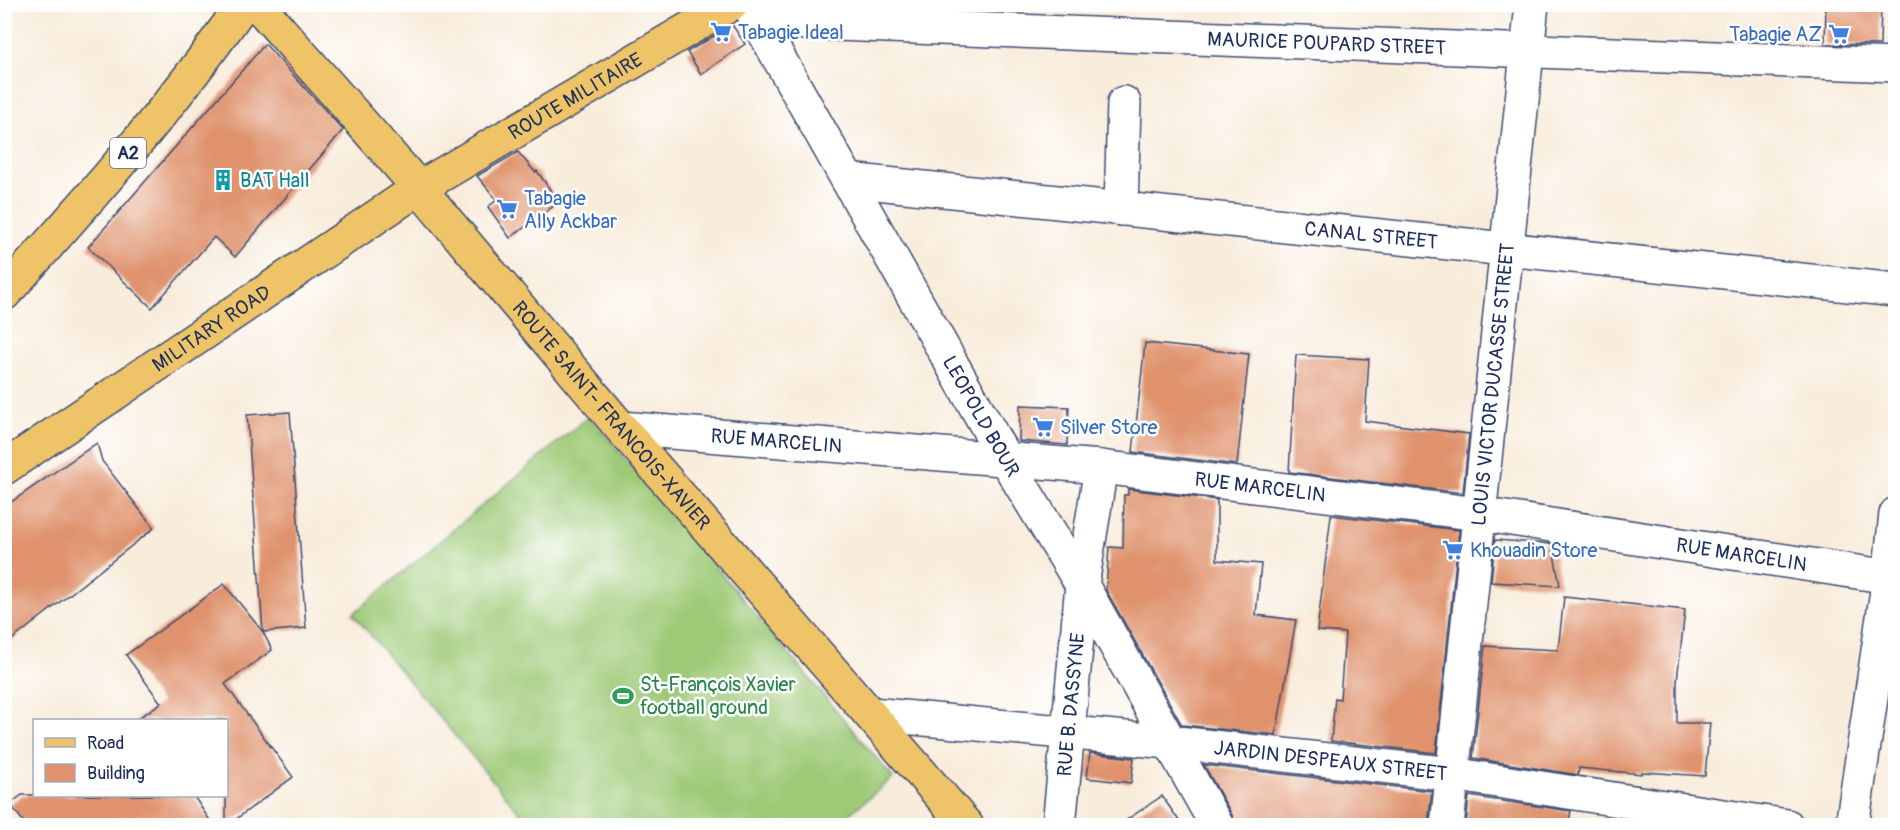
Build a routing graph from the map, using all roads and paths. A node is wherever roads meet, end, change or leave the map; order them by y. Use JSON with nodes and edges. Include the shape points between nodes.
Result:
{"nodes":[{"id":1,"x":243,"y":4,"type":"edge"},
{"id":2,"x":256,"y":4,"type":"edge"},
{"id":3,"x":1532,"y":4,"type":"edge"},
{"id":4,"x":746,"y":10,"type":"edge"},
{"id":5,"x":1528,"y":51,"type":"junction"},
{"id":6,"x":1896,"y":64,"type":"edge"},
{"id":7,"x":1124,"y":103,"type":"dead end"},
{"id":8,"x":848,"y":180,"type":"junction"},
{"id":9,"x":419,"y":188,"type":"junction"},
{"id":10,"x":1121,"y":209,"type":"junction"},
{"id":11,"x":1507,"y":249,"type":"junction"},
{"id":12,"x":1896,"y":290,"type":"edge"},
{"id":13,"x":4,"y":294,"type":"edge"},
{"id":14,"x":621,"y":428,"type":"junction"},
{"id":15,"x":1006,"y":460,"type":"junction"},
{"id":16,"x":1101,"y":467,"type":"junction"},
{"id":17,"x":4,"y":468,"type":"edge"},
{"id":18,"x":1479,"y":514,"type":"junction"},
{"id":19,"x":1896,"y":514,"type":"edge"},
{"id":20,"x":1892,"y":577,"type":"edge"},
{"id":21,"x":1082,"y":585,"type":"junction"},
{"id":22,"x":871,"y":714,"type":"junction"},
{"id":23,"x":1068,"y":732,"type":"junction"},
{"id":24,"x":1169,"y":742,"type":"junction"},
{"id":25,"x":1452,"y":774,"type":"junction"},
{"id":26,"x":967,"y":825,"type":"edge"},
{"id":27,"x":1059,"y":825,"type":"edge"},
{"id":28,"x":1218,"y":825,"type":"edge"},
{"id":29,"x":1447,"y":825,"type":"edge"},
{"id":30,"x":1787,"y":825,"type":"edge"},
{"id":31,"x":1852,"y":825,"type":"edge"}],
"edges":[{"from":1,"to":13,"type":"main road","number":"A2","via":[[214,47],[104,182]]},
{"from":2,"to":9,"type":"main road","name":"ROUTE SAINT- FRANCOIS-XAVIER"},
{"from":3,"to":5,"type":"street","name":"LOUIS VICTOR DUCASSE STREET"},
{"from":4,"to":5,"type":"street","name":"MAURICE POUPARD STREET"},
{"from":4,"to":8,"type":"street","name":"LEOPOLD BOUR"},
{"from":4,"to":9,"type":"main road","name":"ROUTE MILITAIRE"},
{"from":5,"to":6,"type":"street","name":"MAURICE POUPARD STREET"},
{"from":5,"to":11,"type":"street","name":"LOUIS VICTOR DUCASSE STREET"},
{"from":7,"to":10,"type":"street"},
{"from":8,"to":10,"type":"street","name":"CANAL STREET"},
{"from":8,"to":15,"type":"street","name":"LEOPOLD BOUR"},
{"from":9,"to":14,"type":"main road","name":"ROUTE SAINT- FRANCOIS-XAVIER"},
{"from":9,"to":17,"type":"main road","name":"MILITARY ROAD"},
{"from":10,"to":11,"type":"street","name":"CANAL STREET"},
{"from":11,"to":12,"type":"street","name":"CANAL STREET"},
{"from":11,"to":18,"type":"street","name":"LOUIS VICTOR DUCASSE STREET"},
{"from":14,"to":15,"type":"street","name":"RUE MARCELIN"},
{"from":14,"to":22,"type":"main road","name":"ROUTE SAINT- FRANCOIS-XAVIER"},
{"from":15,"to":16,"type":"street","name":"RUE MARCELIN"},
{"from":15,"to":21,"type":"street","name":"LEOPOLD BOUR"},
{"from":16,"to":18,"type":"street","name":"RUE MARCELIN"},
{"from":16,"to":21,"type":"street","name":"RUE B. DASSYNE"},
{"from":18,"to":20,"type":"street","name":"RUE MARCELIN"},
{"from":18,"to":25,"type":"street","name":"LOUIS VICTOR DUCASSE STREET"},
{"from":19,"to":20,"type":"street"},
{"from":20,"to":31,"type":"street"},
{"from":21,"to":23,"type":"street","name":"RUE B. DASSYNE"},
{"from":21,"to":24,"type":"street","name":"LEOPOLD BOUR"},
{"from":22,"to":23,"type":"street","name":"JARDIN DESPEAUX STREET"},
{"from":22,"to":26,"type":"main road","name":"ROUTE SAINT- FRANCOIS-XAVIER"},
{"from":23,"to":24,"type":"street","name":"JARDIN DESPEAUX STREET"},
{"from":23,"to":27,"type":"street","name":"RUE B. DASSYNE"},
{"from":24,"to":25,"type":"street","name":"JARDIN DESPEAUX STREET"},
{"from":24,"to":28,"type":"street","name":"LEOPOLD BOUR"},
{"from":25,"to":29,"type":"street","name":"LOUIS VICTOR DUCASSE STREET"},
{"from":25,"to":30,"type":"street","name":"JARDIN DESPEAUX STREET"}]}
